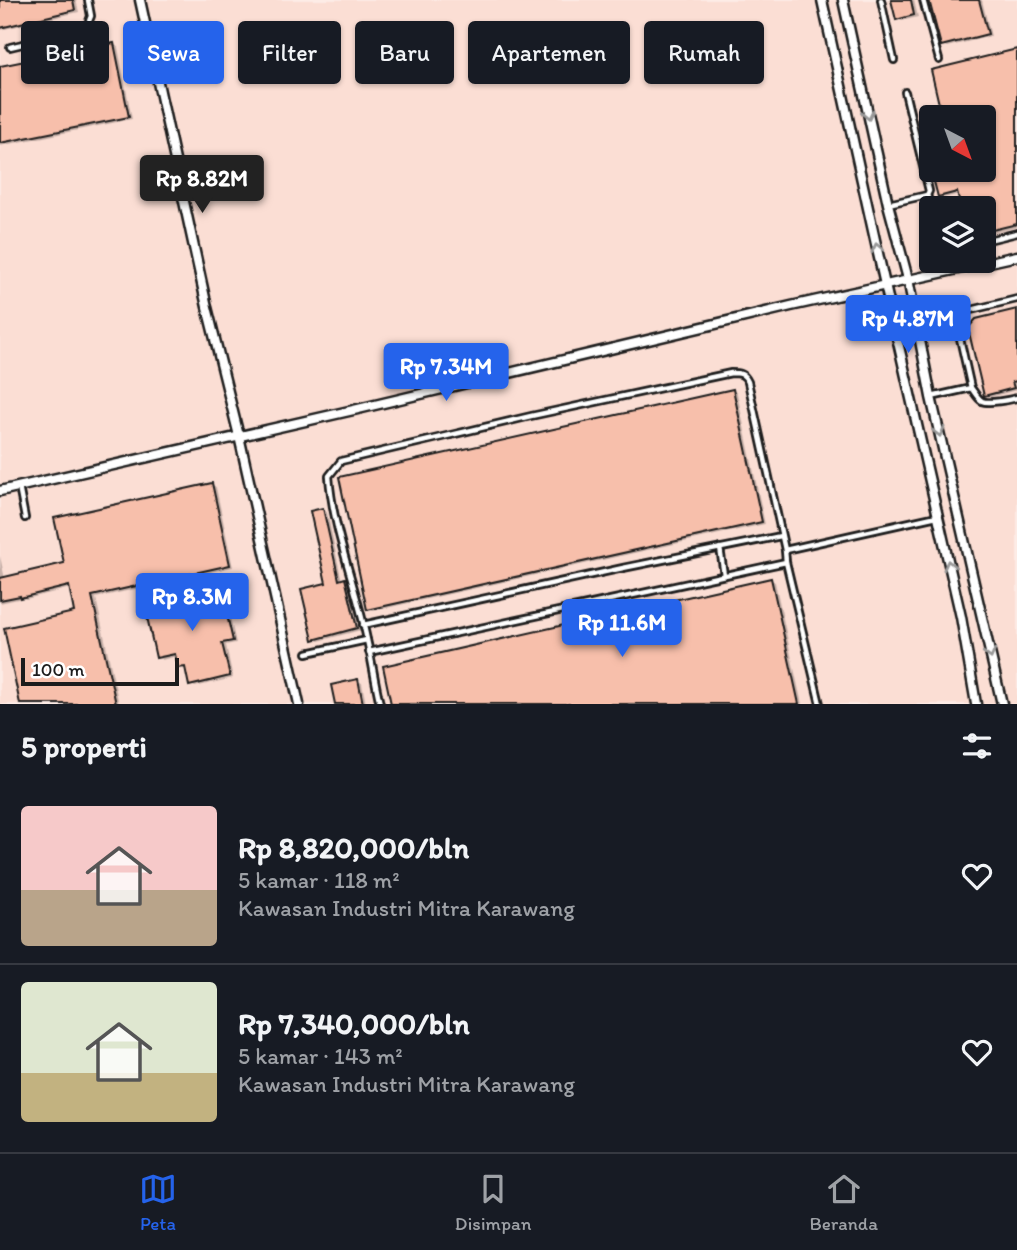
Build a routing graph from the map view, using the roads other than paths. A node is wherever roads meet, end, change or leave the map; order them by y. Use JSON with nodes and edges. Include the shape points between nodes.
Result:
{"nodes":[{"id":1,"x":88,"y":0,"type":"edge"},
{"id":2,"x":140,"y":0,"type":"edge"},
{"id":3,"x":822,"y":0,"type":"edge"},
{"id":4,"x":843,"y":0,"type":"edge"},
{"id":5,"x":881,"y":0,"type":"edge"},
{"id":6,"x":923,"y":0,"type":"edge"},
{"id":7,"x":10,"y":47,"type":"dead end"},
{"id":8,"x":894,"y":60,"type":"dead end"},
{"id":9,"x":939,"y":60,"type":"dead end"},
{"id":10,"x":905,"y":92,"type":"dead end"},
{"id":11,"x":927,"y":195,"type":"joint"},
{"id":12,"x":888,"y":204,"type":"junction"},
{"id":13,"x":1017,"y":233,"type":"edge"},
{"id":14,"x":996,"y":238,"type":"edge"},
{"id":15,"x":1017,"y":256,"type":"edge"},
{"id":16,"x":908,"y":279,"type":"junction"},
{"id":17,"x":885,"y":285,"type":"junction"},
{"id":18,"x":1017,"y":299,"type":"edge"},
{"id":19,"x":971,"y":388,"type":"junction"},
{"id":20,"x":931,"y":397,"type":"junction"},
{"id":21,"x":1017,"y":398,"type":"edge"},
{"id":22,"x":239,"y":436,"type":"junction"},
{"id":23,"x":19,"y":486,"type":"junction"},
{"id":24,"x":0,"y":491,"type":"edge"},
{"id":25,"x":937,"y":516,"type":"junction"},
{"id":26,"x":25,"y":518,"type":"dead end"},
{"id":27,"x":782,"y":536,"type":"junction"},
{"id":28,"x":720,"y":548,"type":"junction"},
{"id":29,"x":785,"y":550,"type":"junction"},
{"id":30,"x":786,"y":562,"type":"junction"},
{"id":31,"x":724,"y":575,"type":"junction"},
{"id":32,"x":363,"y":625,"type":"junction"},
{"id":33,"x":368,"y":640,"type":"junction"},
{"id":34,"x":369,"y":652,"type":"junction"},
{"id":35,"x":307,"y":653,"type":"dead end"},
{"id":36,"x":299,"y":704,"type":"edge"},
{"id":37,"x":380,"y":704,"type":"edge"},
{"id":38,"x":820,"y":704,"type":"edge"},
{"id":39,"x":976,"y":704,"type":"edge"},
{"id":40,"x":1002,"y":704,"type":"edge"}],
"edges":[{"from":1,"to":7,"type":"lane","via":[[91,16],[87,26]]},
{"from":2,"to":22,"type":"street"},
{"from":17,"to":3,"type":"street","one_way":true},
{"from":4,"to":12,"type":"street","one_way":true},
{"from":5,"to":8,"type":"lane"},
{"from":6,"to":9,"type":"lane"},
{"from":10,"to":11,"type":"lane","via":[[929,186]]},
{"from":11,"to":12,"type":"lane"},
{"from":12,"to":16,"type":"street"},
{"from":13,"to":14,"type":"lane"},
{"from":15,"to":16,"type":"street"},
{"from":16,"to":17,"type":"street"},
{"from":16,"to":20,"type":"street"},
{"from":17,"to":22,"type":"street"},
{"from":17,"to":25,"type":"street"},
{"from":18,"to":19,"type":"lane","via":[[950,310]]},
{"from":19,"to":20,"type":"lane"},
{"from":19,"to":21,"type":"lane","via":[[985,402]]},
{"from":20,"to":40,"type":"street","one_way":true},
{"from":22,"to":23,"type":"street"},
{"from":22,"to":36,"type":"street"},
{"from":23,"to":24,"type":"street"},
{"from":23,"to":26,"type":"lane"},
{"from":25,"to":29,"type":"lane"},
{"from":39,"to":25,"type":"street","one_way":true},
{"from":27,"to":28,"type":"lane"},
{"from":27,"to":29,"type":"lane"},
{"from":27,"to":32,"type":"lane","via":[[748,382],[745,376],[731,373],[341,461],[329,476],[330,489]]},
{"from":28,"to":31,"type":"lane"},
{"from":28,"to":32,"type":"lane"},
{"from":29,"to":30,"type":"lane"},
{"from":30,"to":31,"type":"lane"},
{"from":30,"to":38,"type":"lane"},
{"from":31,"to":34,"type":"lane"},
{"from":32,"to":33,"type":"lane"},
{"from":33,"to":34,"type":"lane"},
{"from":33,"to":35,"type":"lane"},
{"from":34,"to":37,"type":"lane"}]}
